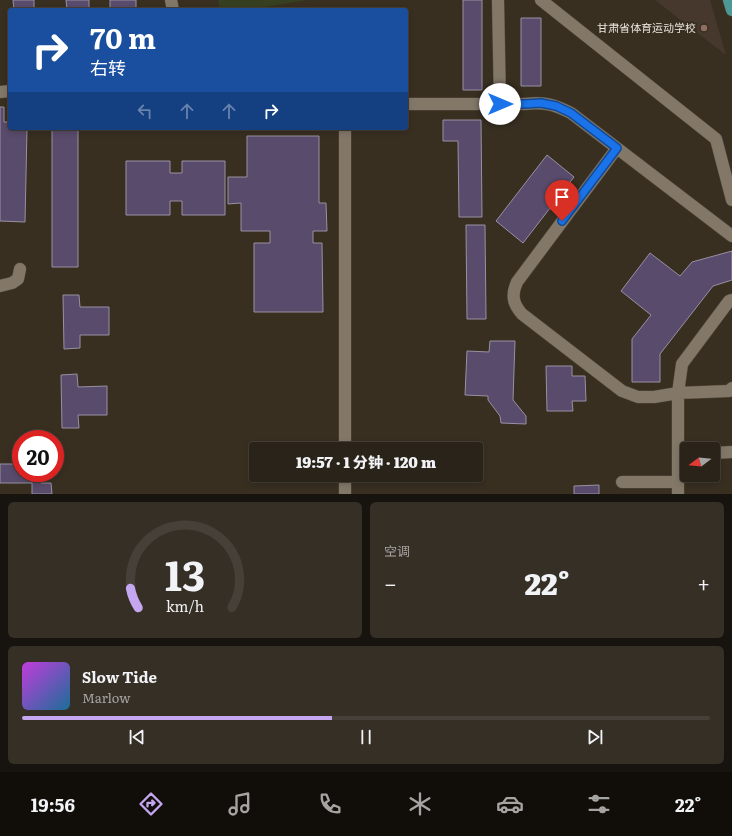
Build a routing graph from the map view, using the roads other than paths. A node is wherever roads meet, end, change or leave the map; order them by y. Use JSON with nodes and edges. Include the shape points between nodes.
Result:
{"nodes":[{"id":1,"x":498,"y":0,"type":"edge"},
{"id":2,"x":541,"y":0,"type":"edge"},
{"id":3,"x":729,"y":0,"type":"edge"},
{"id":4,"x":732,"y":10,"type":"edge"},
{"id":5,"x":408,"y":104,"type":"edge"},
{"id":6,"x":500,"y":104,"type":"junction"},
{"id":7,"x":345,"y":130,"type":"edge"},
{"id":8,"x":617,"y":148,"type":"junction"},
{"id":9,"x":732,"y":200,"type":"edge"},
{"id":10,"x":732,"y":236,"type":"edge"},
{"id":11,"x":20,"y":269,"type":"dead end"},
{"id":12,"x":0,"y":286,"type":"edge"},
{"id":13,"x":732,"y":300,"type":"edge"},
{"id":14,"x":732,"y":388,"type":"edge"},
{"id":15,"x":678,"y":394,"type":"junction"},
{"id":16,"x":345,"y":442,"type":"edge"},
{"id":17,"x":682,"y":442,"type":"edge"},
{"id":18,"x":720,"y":452,"type":"edge"},
{"id":19,"x":732,"y":452,"type":"edge"},
{"id":20,"x":680,"y":474,"type":"edge"},
{"id":21,"x":345,"y":482,"type":"edge"},
{"id":22,"x":622,"y":482,"type":"dead end"},
{"id":23,"x":678,"y":488,"type":"edge"},
{"id":24,"x":345,"y":494,"type":"edge"}],
"edges":[{"from":1,"to":6,"type":"lane"},
{"from":2,"to":9,"type":"lane","via":[[716,139]]},
{"from":3,"to":4,"type":"main road"},
{"from":5,"to":6,"type":"lane"},
{"from":6,"to":8,"type":"lane","via":[[541,103],[556,106],[571,113]]},
{"from":7,"to":16,"type":"lane"},
{"from":8,"to":10,"type":"lane"},
{"from":8,"to":15,"type":"lane","via":[[517,282],[514,302],[522,314],[622,391],[638,397]]},
{"from":11,"to":12,"type":"lane","via":[[18,279]]},
{"from":13,"to":15,"type":"lane","via":[[682,364]]},
{"from":14,"to":15,"type":"lane","via":[[729,391]]},
{"from":15,"to":17,"type":"lane"},
{"from":18,"to":19,"type":"lane"},
{"from":20,"to":23,"type":"lane"},
{"from":21,"to":24,"type":"lane"},
{"from":22,"to":23,"type":"lane"}]}
